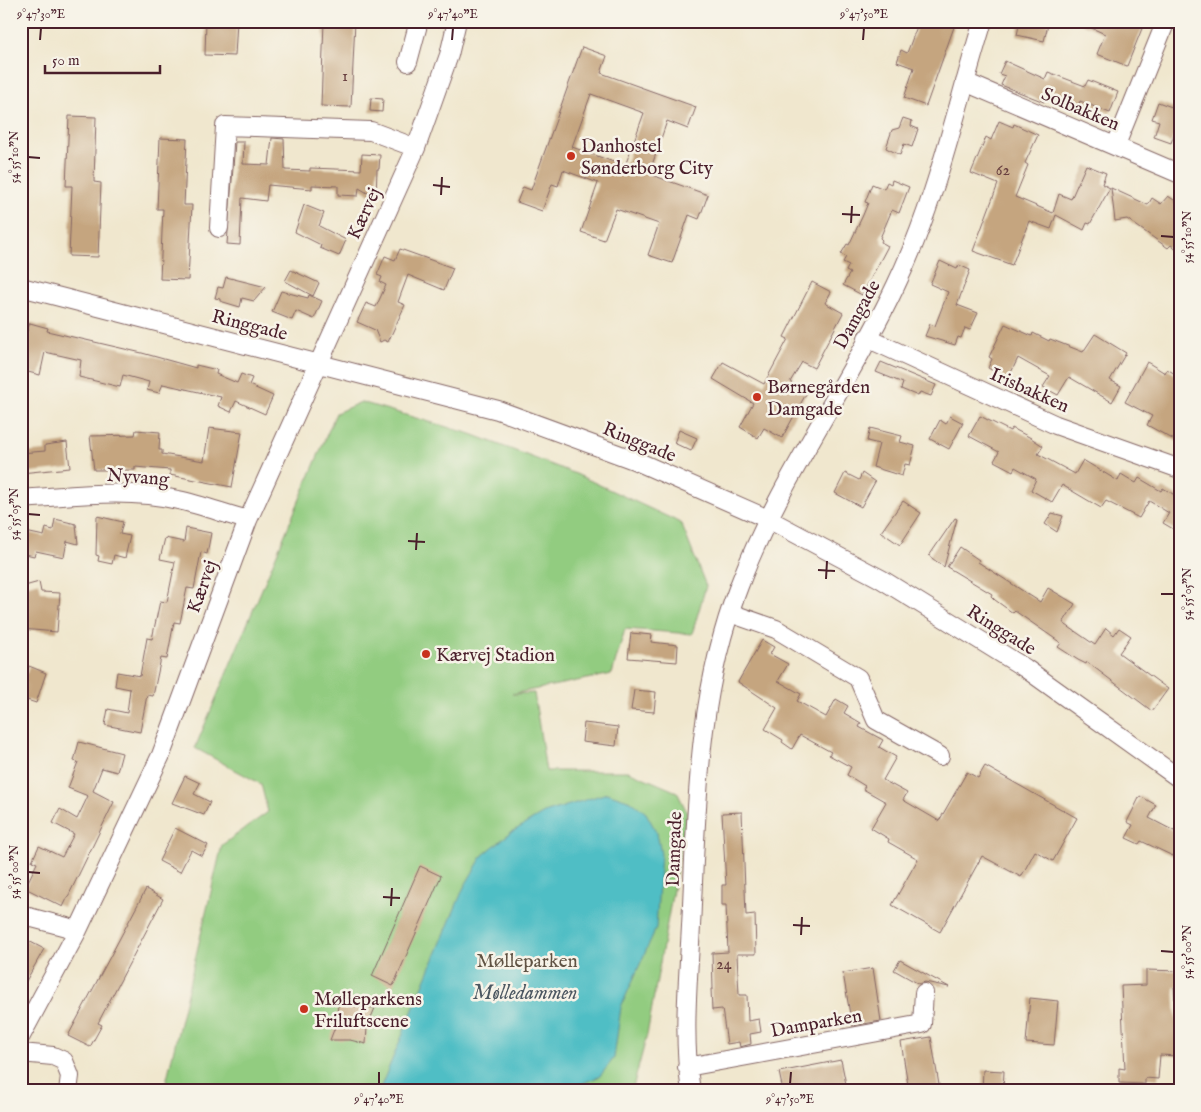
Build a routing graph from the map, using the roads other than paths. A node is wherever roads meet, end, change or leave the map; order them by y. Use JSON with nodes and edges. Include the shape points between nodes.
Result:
{"nodes":[{"id":1,"x":419,"y":21,"type":"edge"},
{"id":2,"x":457,"y":21,"type":"edge"},
{"id":3,"x":983,"y":21,"type":"edge"},
{"id":4,"x":1166,"y":21,"type":"edge"},
{"id":5,"x":408,"y":62,"type":"dead end"},
{"id":6,"x":965,"y":82,"type":"junction"},
{"id":7,"x":1116,"y":146,"type":"junction"},
{"id":8,"x":416,"y":148,"type":"junction"},
{"id":9,"x":1180,"y":174,"type":"edge"},
{"id":10,"x":218,"y":228,"type":"dead end"},
{"id":11,"x":21,"y":287,"type":"edge"},
{"id":12,"x":867,"y":338,"type":"junction"},
{"id":13,"x":318,"y":363,"type":"junction"},
{"id":14,"x":1180,"y":469,"type":"edge"},
{"id":15,"x":21,"y":499,"type":"edge"},
{"id":16,"x":768,"y":519,"type":"junction"},
{"id":17,"x":248,"y":520,"type":"junction"},
{"id":18,"x":730,"y":613,"type":"junction"},
{"id":19,"x":940,"y":756,"type":"dead end"},
{"id":20,"x":1180,"y":779,"type":"edge"},
{"id":21,"x":21,"y":915,"type":"edge"},
{"id":22,"x":78,"y":930,"type":"junction"},
{"id":23,"x":924,"y":994,"type":"dead end"},
{"id":24,"x":21,"y":1036,"type":"edge"},
{"id":25,"x":21,"y":1054,"type":"edge"},
{"id":26,"x":687,"y":1067,"type":"junction"},
{"id":27,"x":68,"y":1091,"type":"edge"},
{"id":28,"x":691,"y":1091,"type":"edge"}],
"edges":[{"from":1,"to":5,"type":"street"},
{"from":2,"to":8,"type":"street","name":"Kærvej","via":[[449,55]]},
{"from":3,"to":6,"type":"street","name":"Damgade"},
{"from":4,"to":7,"type":"street"},
{"from":6,"to":7,"type":"street","name":"Solbakken"},
{"from":6,"to":12,"type":"street","name":"Damgade","via":[[918,234],[896,286]]},
{"from":7,"to":9,"type":"street","name":"Solbakken"},
{"from":8,"to":10,"type":"street","via":[[371,131],[225,126]]},
{"from":8,"to":13,"type":"street","name":"Kærvej"},
{"from":11,"to":13,"type":"street","name":"Ringgade"},
{"from":12,"to":14,"type":"street","name":"Irisbakken","via":[[1056,425]]},
{"from":12,"to":16,"type":"street","name":"Damgade"},
{"from":13,"to":16,"type":"street","name":"Ringgade","via":[[498,410],[634,460]]},
{"from":13,"to":17,"type":"street","name":"Kærvej"},
{"from":15,"to":17,"type":"street","name":"Nyvang","via":[[111,493],[144,495],[178,500]]},
{"from":16,"to":18,"type":"street","name":"Damgade"},
{"from":16,"to":20,"type":"street","name":"Ringgade","via":[[881,579],[1025,668]]},
{"from":17,"to":22,"type":"street","name":"Kærvej","via":[[161,755]]},
{"from":18,"to":19,"type":"street","via":[[776,629],[858,678],[876,720]]},
{"from":18,"to":26,"type":"street","name":"Damgade","via":[[716,657],[703,727],[696,808]]},
{"from":21,"to":22,"type":"street"},
{"from":22,"to":24,"type":"street","name":"Kærvej"},
{"from":23,"to":26,"type":"street","name":"Damparken","via":[[922,1024]]},
{"from":25,"to":27,"type":"street","via":[[52,1056],[64,1061],[70,1076]]},
{"from":26,"to":28,"type":"street","name":"Damgade"}]}
